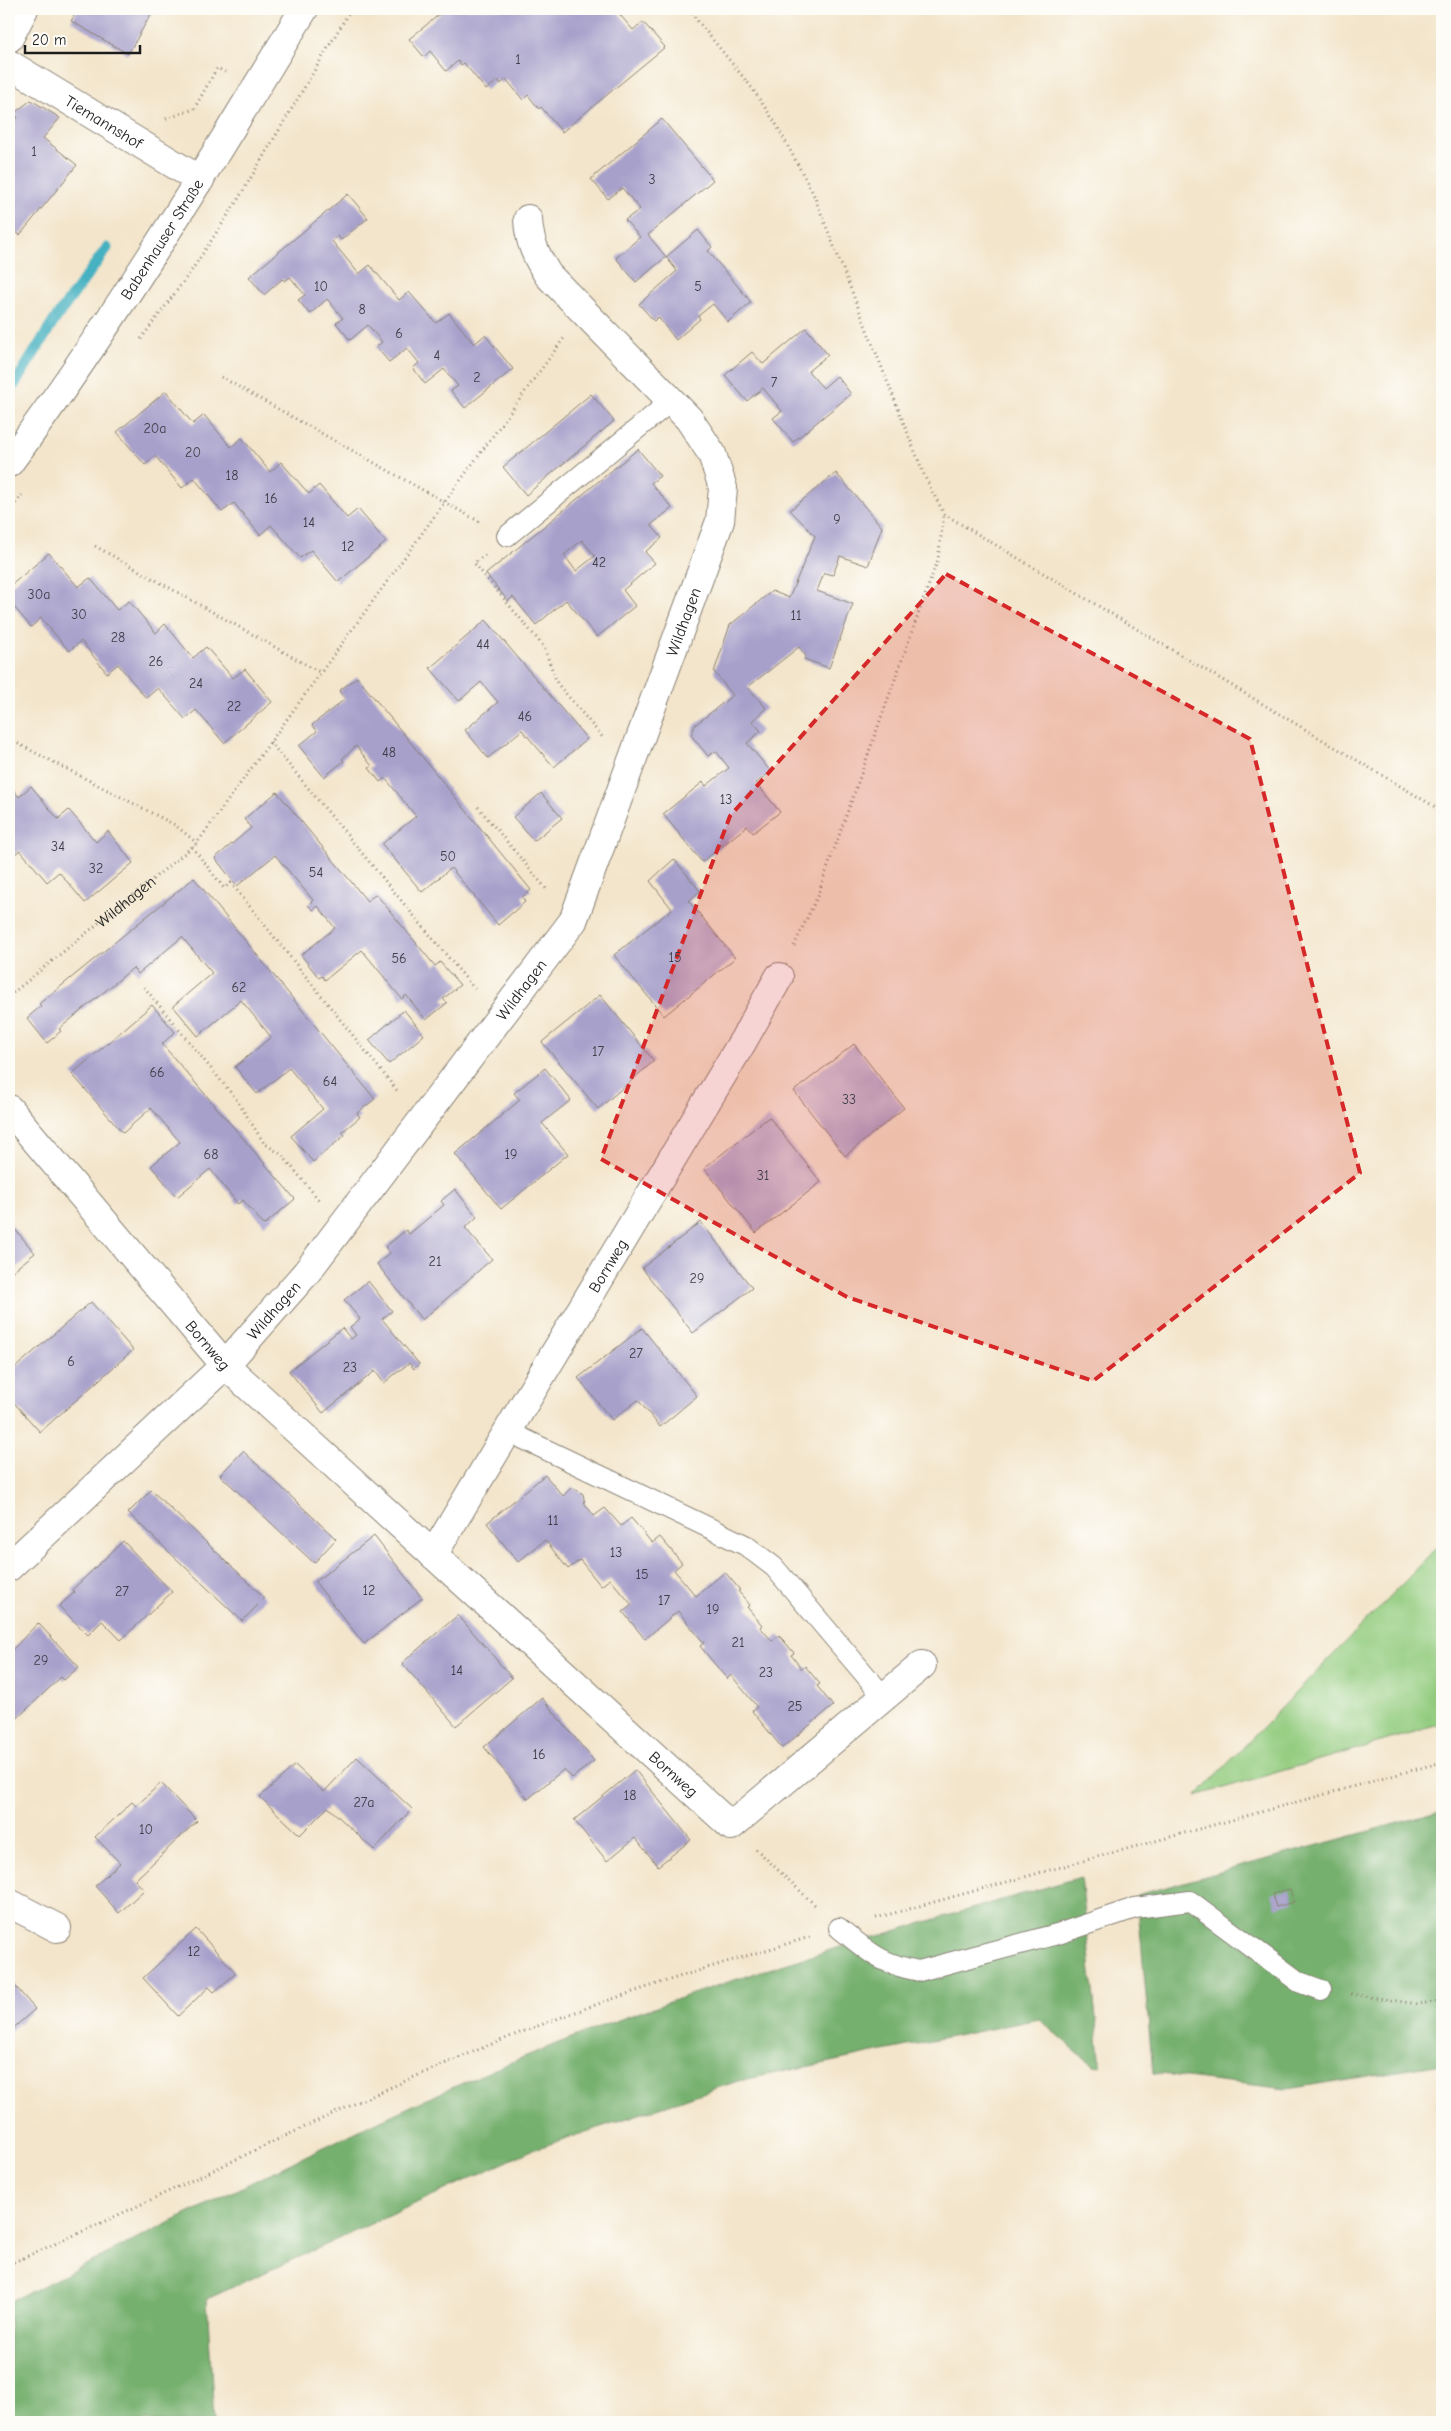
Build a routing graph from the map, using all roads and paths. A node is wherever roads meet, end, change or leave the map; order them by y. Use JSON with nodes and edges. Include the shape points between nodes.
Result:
{"nodes":[{"id":1,"x":24,"y":9,"type":"edge"},
{"id":2,"x":304,"y":9,"type":"edge"},
{"id":3,"x":688,"y":9,"type":"edge"},
{"id":4,"x":9,"y":38,"type":"edge"},
{"id":5,"x":9,"y":64,"type":"edge"},
{"id":6,"x":255,"y":89,"type":"junction"},
{"id":7,"x":291,"y":110,"type":"dead end"},
{"id":8,"x":114,"y":128,"type":"junction"},
{"id":9,"x":200,"y":180,"type":"junction"},
{"id":10,"x":528,"y":219,"type":"dead end"},
{"id":11,"x":583,"y":311,"type":"junction"},
{"id":12,"x":221,"y":378,"type":"dead end"},
{"id":13,"x":672,"y":401,"type":"junction"},
{"id":14,"x":9,"y":462,"type":"edge"},
{"id":15,"x":445,"y":502,"type":"junction"},
{"id":16,"x":944,"y":514,"type":"junction"},
{"id":17,"x":507,"y":536,"type":"junction"},
{"id":18,"x":95,"y":546,"type":"dead end"},
{"id":19,"x":321,"y":673,"type":"junction"},
{"id":20,"x":9,"y":740,"type":"edge"},
{"id":21,"x":270,"y":742,"type":"junction"},
{"id":22,"x":629,"y":769,"type":"junction"},
{"id":23,"x":478,"y":807,"type":"dead end"},
{"id":24,"x":1442,"y":811,"type":"edge"},
{"id":25,"x":197,"y":843,"type":"junction"},
{"id":26,"x":192,"y":847,"type":"junction"},
{"id":27,"x":574,"y":921,"type":"junction"},
{"id":28,"x":779,"y":977,"type":"joint"},
{"id":29,"x":144,"y":987,"type":"dead end"},
{"id":30,"x":9,"y":996,"type":"edge"},
{"id":31,"x":499,"y":1018,"type":"junction"},
{"id":32,"x":11,"y":1118,"type":"edge"},
{"id":33,"x":421,"y":1121,"type":"junction"},
{"id":34,"x":341,"y":1226,"type":"junction"},
{"id":35,"x":225,"y":1365,"type":"junction"},
{"id":36,"x":507,"y":1431,"type":"junction"},
{"id":37,"x":433,"y":1555,"type":"junction"},
{"id":38,"x":9,"y":1567,"type":"edge"},
{"id":39,"x":922,"y":1665,"type":"dead end"},
{"id":40,"x":883,"y":1696,"type":"junction"},
{"id":41,"x":1442,"y":1762,"type":"edge"},
{"id":42,"x":731,"y":1826,"type":"junction"},
{"id":43,"x":9,"y":1903,"type":"edge"},
{"id":44,"x":58,"y":1928,"type":"dead end"},
{"id":45,"x":839,"y":1928,"type":"junction"},
{"id":46,"x":1321,"y":1990,"type":"joint"},
{"id":47,"x":1442,"y":2001,"type":"edge"},
{"id":48,"x":9,"y":2264,"type":"edge"}],
"edges":[{"from":1,"to":4,"type":"street"},
{"from":2,"to":6,"type":"street","name":"Babenhauser Straße"},
{"from":3,"to":16,"type":"path","via":[[752,88],[776,124],[813,193],[925,477]]},
{"from":5,"to":8,"type":"street","name":"Tiemannshof"},
{"from":6,"to":7,"type":"path"},
{"from":6,"to":8,"type":"path","via":[[217,68],[194,108],[168,119],[149,116]]},
{"from":6,"to":9,"type":"street","name":"Babenhauser Straße"},
{"from":8,"to":9,"type":"street","name":"Tiemannshof"},
{"from":9,"to":14,"type":"street","name":"Babenhauser Straße","via":[[125,296]]},
{"from":10,"to":11,"type":"street","name":"Wildhagen","via":[[529,239],[535,255],[548,275]]},
{"from":11,"to":13,"type":"street","name":"Wildhagen"},
{"from":11,"to":15,"type":"path","name":"Wildhagen"},
{"from":12,"to":15,"type":"path"},
{"from":13,"to":17,"type":"lane"},
{"from":13,"to":22,"type":"street","name":"Wildhagen","via":[[689,419],[712,454],[723,488],[720,521]]},
{"from":15,"to":17,"type":"path"},
{"from":15,"to":19,"type":"path","name":"Wildhagen"},
{"from":16,"to":24,"type":"path"},
{"from":16,"to":28,"type":"path","via":[[938,559],[883,714],[817,897]]},
{"from":17,"to":22,"type":"path","via":[[474,563],[544,647],[557,683]]},
{"from":18,"to":19,"type":"path"},
{"from":19,"to":21,"type":"path","name":"Wildhagen"},
{"from":20,"to":25,"type":"path","via":[[175,825]]},
{"from":21,"to":25,"type":"path","name":"Wildhagen"},
{"from":21,"to":31,"type":"path"},
{"from":22,"to":27,"type":"street","name":"Wildhagen"},
{"from":23,"to":27,"type":"path"},
{"from":25,"to":26,"type":"path","name":"Wildhagen"},
{"from":26,"to":30,"type":"path","name":"Wildhagen"},
{"from":26,"to":33,"type":"path","via":[[224,888],[231,884],[244,898]]},
{"from":27,"to":31,"type":"street","name":"Wildhagen"},
{"from":28,"to":36,"type":"street","name":"Bornweg"},
{"from":29,"to":34,"type":"path","via":[[236,1099],[264,1143],[282,1155]]},
{"from":31,"to":33,"type":"street","name":"Wildhagen"},
{"from":32,"to":35,"type":"street","name":"Bornweg"},
{"from":33,"to":34,"type":"street","name":"Wildhagen"},
{"from":34,"to":35,"type":"street","name":"Wildhagen","via":[[306,1272]]},
{"from":35,"to":37,"type":"street","name":"Bornweg"},
{"from":35,"to":38,"type":"street","name":"Wildhagen"},
{"from":36,"to":37,"type":"street","name":"Bornweg"},
{"from":36,"to":40,"type":"lane","via":[[745,1545],[774,1567]]},
{"from":37,"to":42,"type":"street","name":"Bornweg"},
{"from":39,"to":40,"type":"street"},
{"from":40,"to":42,"type":"street"},
{"from":41,"to":45,"type":"path"},
{"from":42,"to":45,"type":"path"},
{"from":43,"to":44,"type":"street"},
{"from":45,"to":46,"type":"lane","via":[[872,1955],[895,1966],[919,1970],[1060,1933],[1135,1908],[1190,1901],[1299,1982]]},
{"from":45,"to":48,"type":"path","via":[[618,1996],[480,2048]]},
{"from":46,"to":47,"type":"path","via":[[1417,2004]]}]}
